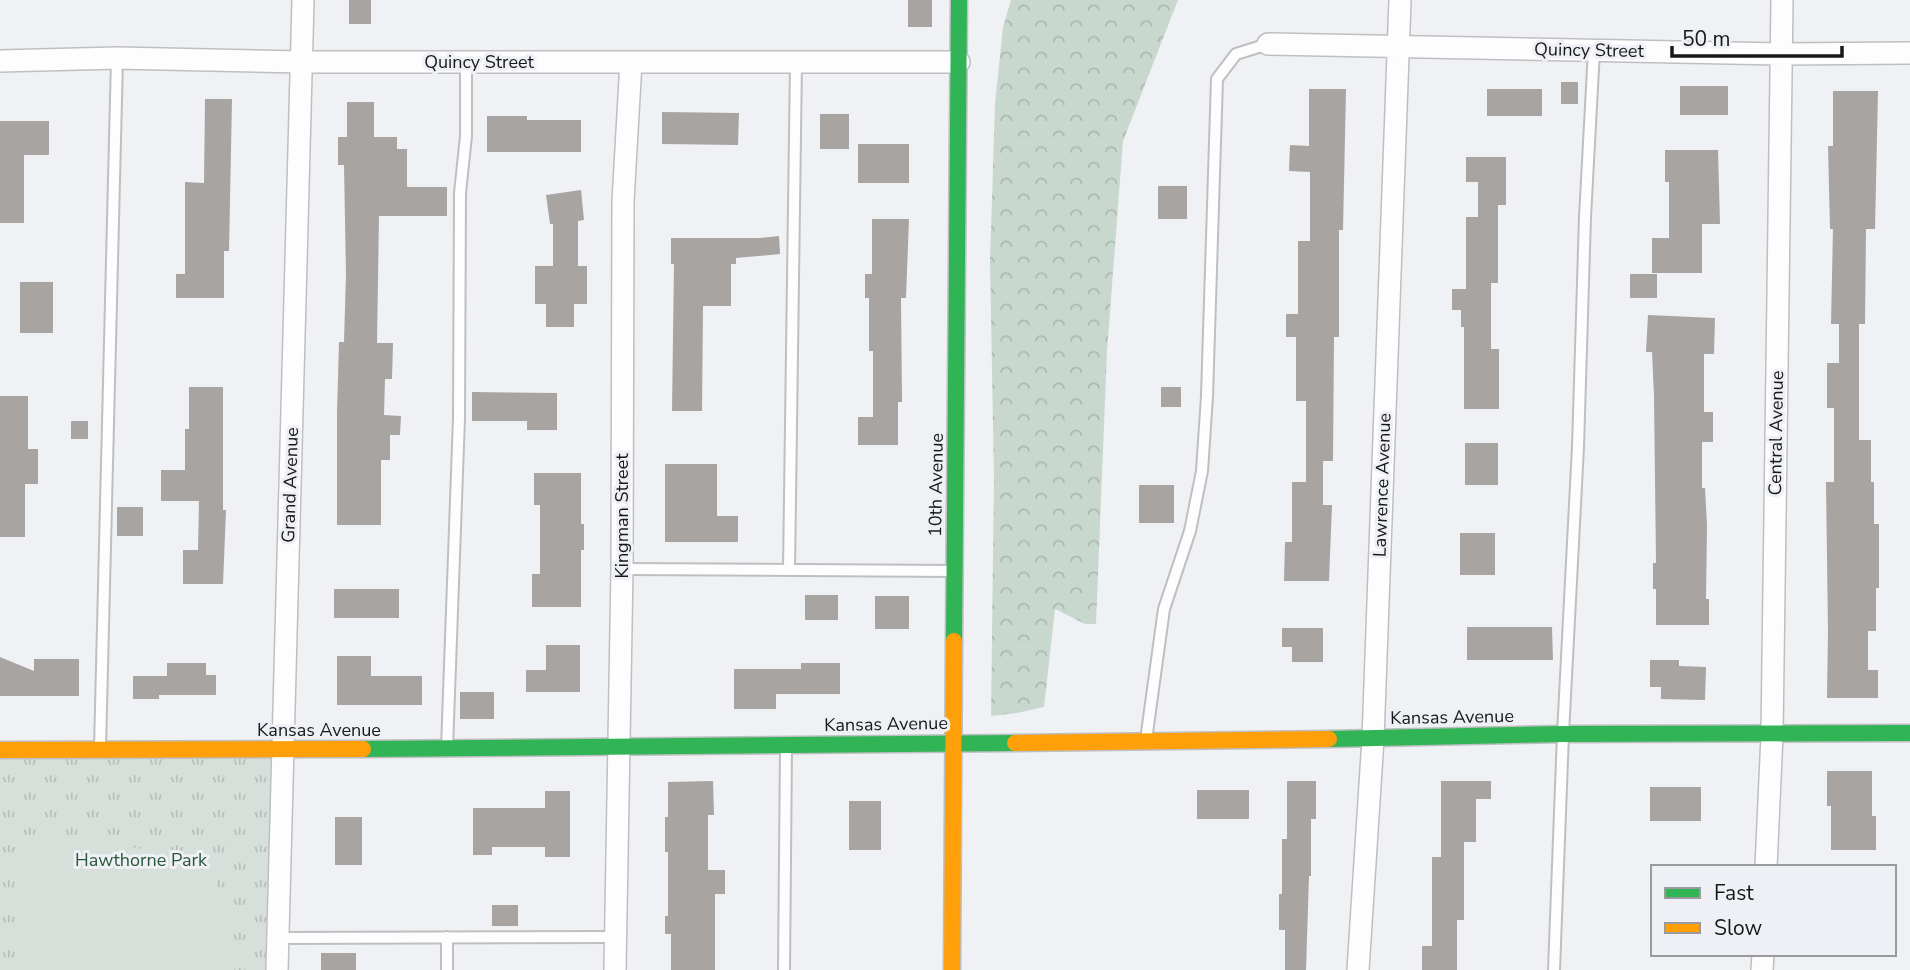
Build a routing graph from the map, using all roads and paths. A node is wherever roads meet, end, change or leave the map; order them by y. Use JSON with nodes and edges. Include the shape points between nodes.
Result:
{"nodes":[{"id":1,"x":303,"y":0,"type":"edge"},
{"id":2,"x":959,"y":0,"type":"edge"},
{"id":3,"x":1400,"y":0,"type":"edge"},
{"id":4,"x":1782,"y":0,"type":"edge"},
{"id":5,"x":1268,"y":44,"type":"joint"},
{"id":6,"x":1398,"y":46,"type":"junction"},
{"id":7,"x":1594,"y":50,"type":"junction"},
{"id":8,"x":1910,"y":53,"type":"edge"},
{"id":9,"x":1782,"y":54,"type":"junction"},
{"id":10,"x":117,"y":58,"type":"junction"},
{"id":11,"x":0,"y":61,"type":"edge"},
{"id":12,"x":303,"y":62,"type":"junction"},
{"id":13,"x":466,"y":62,"type":"junction"},
{"id":14,"x":631,"y":62,"type":"junction"},
{"id":15,"x":796,"y":62,"type":"junction"},
{"id":16,"x":959,"y":62,"type":"junction"},
{"id":17,"x":622,"y":569,"type":"junction"},
{"id":18,"x":789,"y":570,"type":"junction"},
{"id":19,"x":954,"y":570,"type":"junction"},
{"id":20,"x":1910,"y":733,"type":"edge"},
{"id":21,"x":1563,"y":734,"type":"junction"},
{"id":22,"x":1772,"y":735,"type":"junction"},
{"id":23,"x":1373,"y":738,"type":"junction"},
{"id":24,"x":1146,"y":740,"type":"junction"},
{"id":25,"x":953,"y":742,"type":"junction"},
{"id":26,"x":786,"y":745,"type":"junction"},
{"id":27,"x":619,"y":747,"type":"junction"},
{"id":28,"x":447,"y":749,"type":"junction"},
{"id":29,"x":0,"y":750,"type":"edge"},
{"id":30,"x":100,"y":750,"type":"junction"},
{"id":31,"x":282,"y":750,"type":"junction"},
{"id":32,"x":1766,"y":865,"type":"edge"},
{"id":33,"x":447,"y":937,"type":"junction"},
{"id":34,"x":616,"y":937,"type":"junction"},
{"id":35,"x":278,"y":938,"type":"junction"},
{"id":36,"x":277,"y":970,"type":"edge"},
{"id":37,"x":447,"y":970,"type":"edge"},
{"id":38,"x":615,"y":970,"type":"edge"},
{"id":39,"x":784,"y":970,"type":"edge"},
{"id":40,"x":952,"y":970,"type":"edge"},
{"id":41,"x":1358,"y":970,"type":"edge"},
{"id":42,"x":1555,"y":970,"type":"edge"}],
"edges":[{"from":1,"to":12,"type":"street","name":"Grand Avenue"},
{"from":2,"to":16,"type":"street","name":"10th Avenue"},
{"from":3,"to":6,"type":"street","name":"Lawrence Avenue"},
{"from":4,"to":9,"type":"street","name":"Central Avenue"},
{"from":5,"to":6,"type":"street","name":"Quincy Street"},
{"from":5,"to":24,"type":"lane","via":[[1236,54],[1217,79],[1202,471],[1190,531],[1164,609]]},
{"from":6,"to":7,"type":"street","name":"Quincy Street"},
{"from":6,"to":23,"type":"street","name":"Lawrence Avenue"},
{"from":7,"to":9,"type":"street","name":"Quincy Street"},
{"from":7,"to":21,"type":"lane"},
{"from":8,"to":9,"type":"street","name":"Quincy Street"},
{"from":9,"to":22,"type":"street","name":"Central Avenue"},
{"from":10,"to":11,"type":"street","name":"Quincy Street"},
{"from":10,"to":12,"type":"street","name":"Quincy Street"},
{"from":10,"to":30,"type":"lane"},
{"from":12,"to":13,"type":"street","name":"Quincy Street"},
{"from":12,"to":31,"type":"street","name":"Grand Avenue"},
{"from":13,"to":14,"type":"street","name":"Quincy Street"},
{"from":13,"to":28,"type":"lane"},
{"from":14,"to":15,"type":"street","name":"Quincy Street"},
{"from":14,"to":17,"type":"street","name":"Kingman Street","via":[[624,201]]},
{"from":15,"to":16,"type":"street","name":"Quincy Street"},
{"from":15,"to":18,"type":"lane"},
{"from":16,"to":19,"type":"street","name":"10th Avenue"},
{"from":17,"to":18,"type":"lane"},
{"from":17,"to":27,"type":"street","name":"Kingman Street"},
{"from":18,"to":19,"type":"lane"},
{"from":19,"to":25,"type":"street","name":"10th Avenue"},
{"from":20,"to":22,"type":"street","name":"Kansas Avenue"},
{"from":21,"to":22,"type":"street","name":"Kansas Avenue"},
{"from":21,"to":23,"type":"street","name":"Kansas Avenue"},
{"from":21,"to":42,"type":"lane"},
{"from":22,"to":32,"type":"street","name":"Central Avenue"},
{"from":23,"to":24,"type":"street","name":"Kansas Avenue"},
{"from":23,"to":41,"type":"street","name":"Lawrence Avenue"},
{"from":24,"to":25,"type":"street","name":"Kansas Avenue"},
{"from":25,"to":26,"type":"street","name":"Kansas Avenue"},
{"from":25,"to":40,"type":"street","name":"10th Avenue"},
{"from":26,"to":27,"type":"street","name":"Kansas Avenue"},
{"from":26,"to":39,"type":"lane"},
{"from":27,"to":28,"type":"street","name":"Kansas Avenue"},
{"from":27,"to":34,"type":"street","name":"Kingman Street"},
{"from":28,"to":31,"type":"street","name":"Kansas Avenue"},
{"from":29,"to":30,"type":"street","name":"Kansas Avenue"},
{"from":30,"to":31,"type":"street","name":"Kansas Avenue"},
{"from":31,"to":35,"type":"street","name":"Grand Avenue"},
{"from":33,"to":34,"type":"lane"},
{"from":33,"to":35,"type":"lane"},
{"from":33,"to":37,"type":"lane"},
{"from":34,"to":38,"type":"street","name":"Kingman Street"},
{"from":35,"to":36,"type":"street","name":"Grand Avenue"}]}
